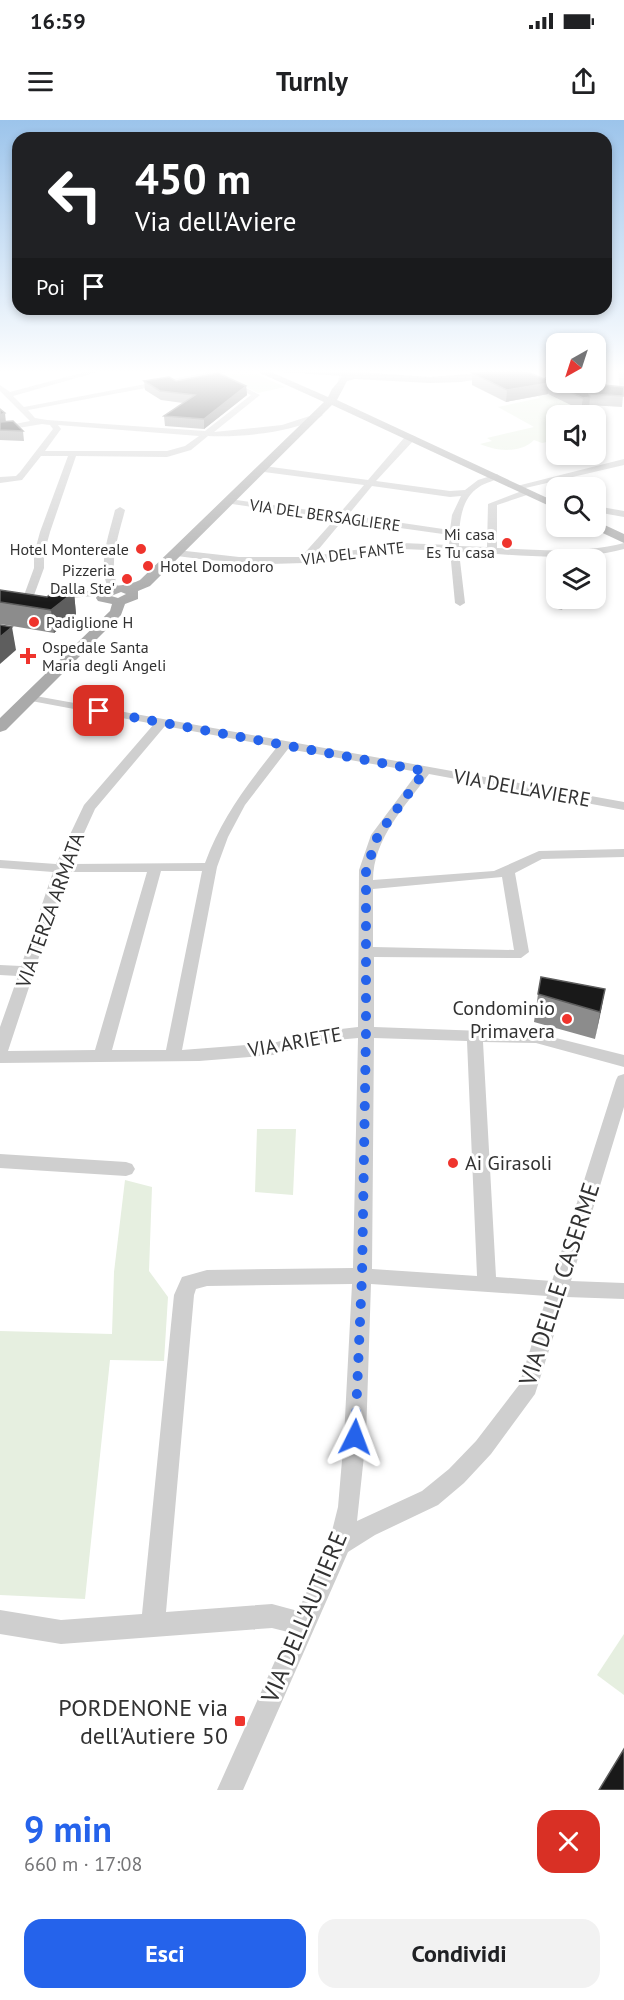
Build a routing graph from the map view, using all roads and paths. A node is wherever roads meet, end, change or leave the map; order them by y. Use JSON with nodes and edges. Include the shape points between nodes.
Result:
{"nodes":[{"id":1,"x":44,"y":447,"type":"edge"},
{"id":2,"x":189,"y":447,"type":"edge"},
{"id":3,"x":286,"y":447,"type":"edge"},
{"id":4,"x":401,"y":447,"type":"edge"},
{"id":5,"x":433,"y":447,"type":"edge"},
{"id":6,"x":40,"y":453,"type":"junction"},
{"id":7,"x":73,"y":453,"type":"junction"},
{"id":8,"x":624,"y":462,"type":"edge"},
{"id":9,"x":264,"y":469,"type":"junction"},
{"id":10,"x":497,"y":477,"type":"junction"},
{"id":11,"x":0,"y":480,"type":"edge"},
{"id":12,"x":370,"y":484,"type":"junction"},
{"id":13,"x":522,"y":490,"type":"junction"},
{"id":14,"x":466,"y":493,"type":"junction"},
{"id":15,"x":232,"y":501,"type":"junction"},
{"id":16,"x":546,"y":501,"type":"edge"},
{"id":17,"x":120,"y":510,"type":"dead end"},
{"id":18,"x":606,"y":511,"type":"edge"},
{"id":19,"x":624,"y":514,"type":"edge"},
{"id":20,"x":340,"y":517,"type":"junction"},
{"id":21,"x":606,"y":530,"type":"edge"},
{"id":22,"x":454,"y":533,"type":"junction"},
{"id":23,"x":624,"y":539,"type":"edge"},
{"id":24,"x":624,"y":546,"type":"edge"},
{"id":25,"x":454,"y":549,"type":"junction"},
{"id":26,"x":492,"y":551,"type":"junction"},
{"id":27,"x":606,"y":551,"type":"edge"},
{"id":28,"x":177,"y":553,"type":"junction"},
{"id":29,"x":546,"y":553,"type":"edge"},
{"id":30,"x":304,"y":560,"type":"junction"},
{"id":31,"x":112,"y":595,"type":"junction"},
{"id":32,"x":460,"y":603,"type":"dead end"},
{"id":33,"x":30,"y":698,"type":"junction"},
{"id":34,"x":161,"y":723,"type":"junction"},
{"id":35,"x":0,"y":727,"type":"edge"},
{"id":36,"x":284,"y":746,"type":"junction"},
{"id":37,"x":425,"y":771,"type":"junction"},
{"id":38,"x":624,"y":806,"type":"edge"},
{"id":39,"x":624,"y":853,"type":"edge"},
{"id":40,"x":0,"y":864,"type":"edge"},
{"id":41,"x":210,"y":867,"type":"junction"},
{"id":42,"x":61,"y":868,"type":"junction"},
{"id":43,"x":155,"y":868,"type":"junction"},
{"id":44,"x":508,"y":871,"type":"junction"},
{"id":45,"x":366,"y":885,"type":"junction"},
{"id":46,"x":366,"y":952,"type":"junction"},
{"id":47,"x":0,"y":970,"type":"edge"},
{"id":48,"x":27,"y":971,"type":"junction"},
{"id":49,"x":366,"y":1032,"type":"junction"},
{"id":50,"x":475,"y":1036,"type":"junction"},
{"id":51,"x":0,"y":1051,"type":"edge"},
{"id":52,"x":173,"y":1054,"type":"junction"},
{"id":53,"x":102,"y":1056,"type":"junction"},
{"id":54,"x":0,"y":1057,"type":"edge"},
{"id":55,"x":624,"y":1061,"type":"edge"},
{"id":56,"x":624,"y":1080,"type":"edge"},
{"id":57,"x":0,"y":1161,"type":"edge"},
{"id":58,"x":126,"y":1168,"type":"dead end"},
{"id":59,"x":362,"y":1276,"type":"junction"},
{"id":60,"x":487,"y":1284,"type":"junction"},
{"id":61,"x":558,"y":1290,"type":"junction"},
{"id":62,"x":624,"y":1291,"type":"edge"},
{"id":63,"x":339,"y":1544,"type":"junction"},
{"id":64,"x":0,"y":1622,"type":"edge"},
{"id":65,"x":302,"y":1624,"type":"junction"},
{"id":66,"x":153,"y":1626,"type":"junction"},
{"id":67,"x":230,"y":1790,"type":"edge"}],
"edges":[{"from":1,"to":6,"type":"street"},
{"from":2,"to":7,"type":"street","via":[[168,454]]},
{"from":3,"to":9,"type":"main road"},
{"from":4,"to":12,"type":"street"},
{"from":5,"to":10,"type":"main road"},
{"from":6,"to":7,"type":"street"},
{"from":6,"to":11,"type":"street","via":[[19,478]]},
{"from":7,"to":31,"type":"street","via":[[45,532],[33,598]]},
{"from":8,"to":13,"type":"street"},
{"from":9,"to":12,"type":"street"},
{"from":9,"to":15,"type":"main road"},
{"from":10,"to":13,"type":"main road"},
{"from":10,"to":14,"type":"street"},
{"from":12,"to":14,"type":"street"},
{"from":12,"to":20,"type":"street"},
{"from":13,"to":16,"type":"main road"},
{"from":13,"to":26,"type":"street","via":[[493,504]]},
{"from":14,"to":22,"type":"street"},
{"from":15,"to":20,"type":"street","name":"VIA DEL BERSAGLIERE"},
{"from":15,"to":28,"type":"main road"},
{"from":17,"to":31,"type":"street","via":[[109,572]]},
{"from":18,"to":19,"type":"street"},
{"from":20,"to":22,"type":"street","name":"VIA DEL BERSAGLIERE"},
{"from":20,"to":30,"type":"street"},
{"from":21,"to":23,"type":"main road"},
{"from":22,"to":25,"type":"street"},
{"from":24,"to":27,"type":"street","name":"VIA DEL FANTE"},
{"from":25,"to":26,"type":"street","name":"VIA DEL FANTE"},
{"from":25,"to":30,"type":"street","name":"VIA DEL FANTE","via":[[375,548]]},
{"from":25,"to":32,"type":"street"},
{"from":26,"to":29,"type":"street","name":"VIA DEL FANTE"},
{"from":28,"to":30,"type":"street","name":"VIA DEL FANTE","via":[[237,561]]},
{"from":28,"to":31,"type":"main road","via":[[145,583],[129,590],[134,593],[132,598]]},
{"from":31,"to":33,"type":"main road","via":[[116,612]]},
{"from":33,"to":34,"type":"street","name":"VIA DELL'AVIERE"},
{"from":33,"to":35,"type":"main road"},
{"from":34,"to":36,"type":"street","name":"VIA DELL'AVIERE"},
{"from":34,"to":42,"type":"street","name":"VIA TERZA ARMATA","via":[[89,808]]},
{"from":36,"to":37,"type":"street","name":"VIA DELL'AVIERE"},
{"from":36,"to":41,"type":"street","via":[[239,804]]},
{"from":37,"to":38,"type":"street","name":"VIA DELL'AVIERE"},
{"from":37,"to":45,"type":"street","name":"VIA DELL'AUTIERE","via":[[378,835],[366,870]]},
{"from":39,"to":44,"type":"street","via":[[539,855]]},
{"from":40,"to":42,"type":"street"},
{"from":41,"to":43,"type":"street"},
{"from":41,"to":52,"type":"street"},
{"from":42,"to":43,"type":"street"},
{"from":42,"to":48,"type":"street","name":"VIA TERZA ARMATA"},
{"from":43,"to":53,"type":"street"},
{"from":44,"to":45,"type":"street"},
{"from":44,"to":46,"type":"street","via":[[522,952]]},
{"from":45,"to":46,"type":"street","name":"VIA DELL'AUTIERE"},
{"from":46,"to":49,"type":"street","name":"VIA DELL'AUTIERE"},
{"from":47,"to":48,"type":"street"},
{"from":48,"to":51,"type":"street","name":"VIA TERZA ARMATA"},
{"from":49,"to":50,"type":"street","name":"VIA ARIETE"},
{"from":49,"to":52,"type":"street","name":"VIA ARIETE","via":[[315,1037],[273,1049]]},
{"from":49,"to":59,"type":"street","name":"VIA DELL'AUTIERE"},
{"from":50,"to":55,"type":"street","name":"VIA ARIETE","via":[[536,1038]]},
{"from":50,"to":60,"type":"street"},
{"from":52,"to":53,"type":"street","name":"VIA ARIETE"},
{"from":53,"to":54,"type":"street","name":"VIA ARIETE"},
{"from":56,"to":61,"type":"street","name":"VIA DELLE CASERME"},
{"from":57,"to":58,"type":"street"},
{"from":59,"to":60,"type":"street"},
{"from":59,"to":63,"type":"street","name":"VIA DELL'AUTIERE","via":[[349,1507]]},
{"from":59,"to":66,"type":"street","via":[[207,1278],[189,1283],[184,1295]]},
{"from":60,"to":61,"type":"street"},
{"from":61,"to":62,"type":"street"},
{"from":61,"to":63,"type":"street","name":"VIA DELLE CASERME","via":[[528,1388],[501,1427],[430,1498]]},
{"from":63,"to":65,"type":"street","name":"VIA DELL'AUTIERE"},
{"from":64,"to":66,"type":"street","via":[[60,1632]]},
{"from":65,"to":66,"type":"street","via":[[272,1616]]},
{"from":65,"to":67,"type":"street","name":"VIA DELL'AUTIERE"}]}
